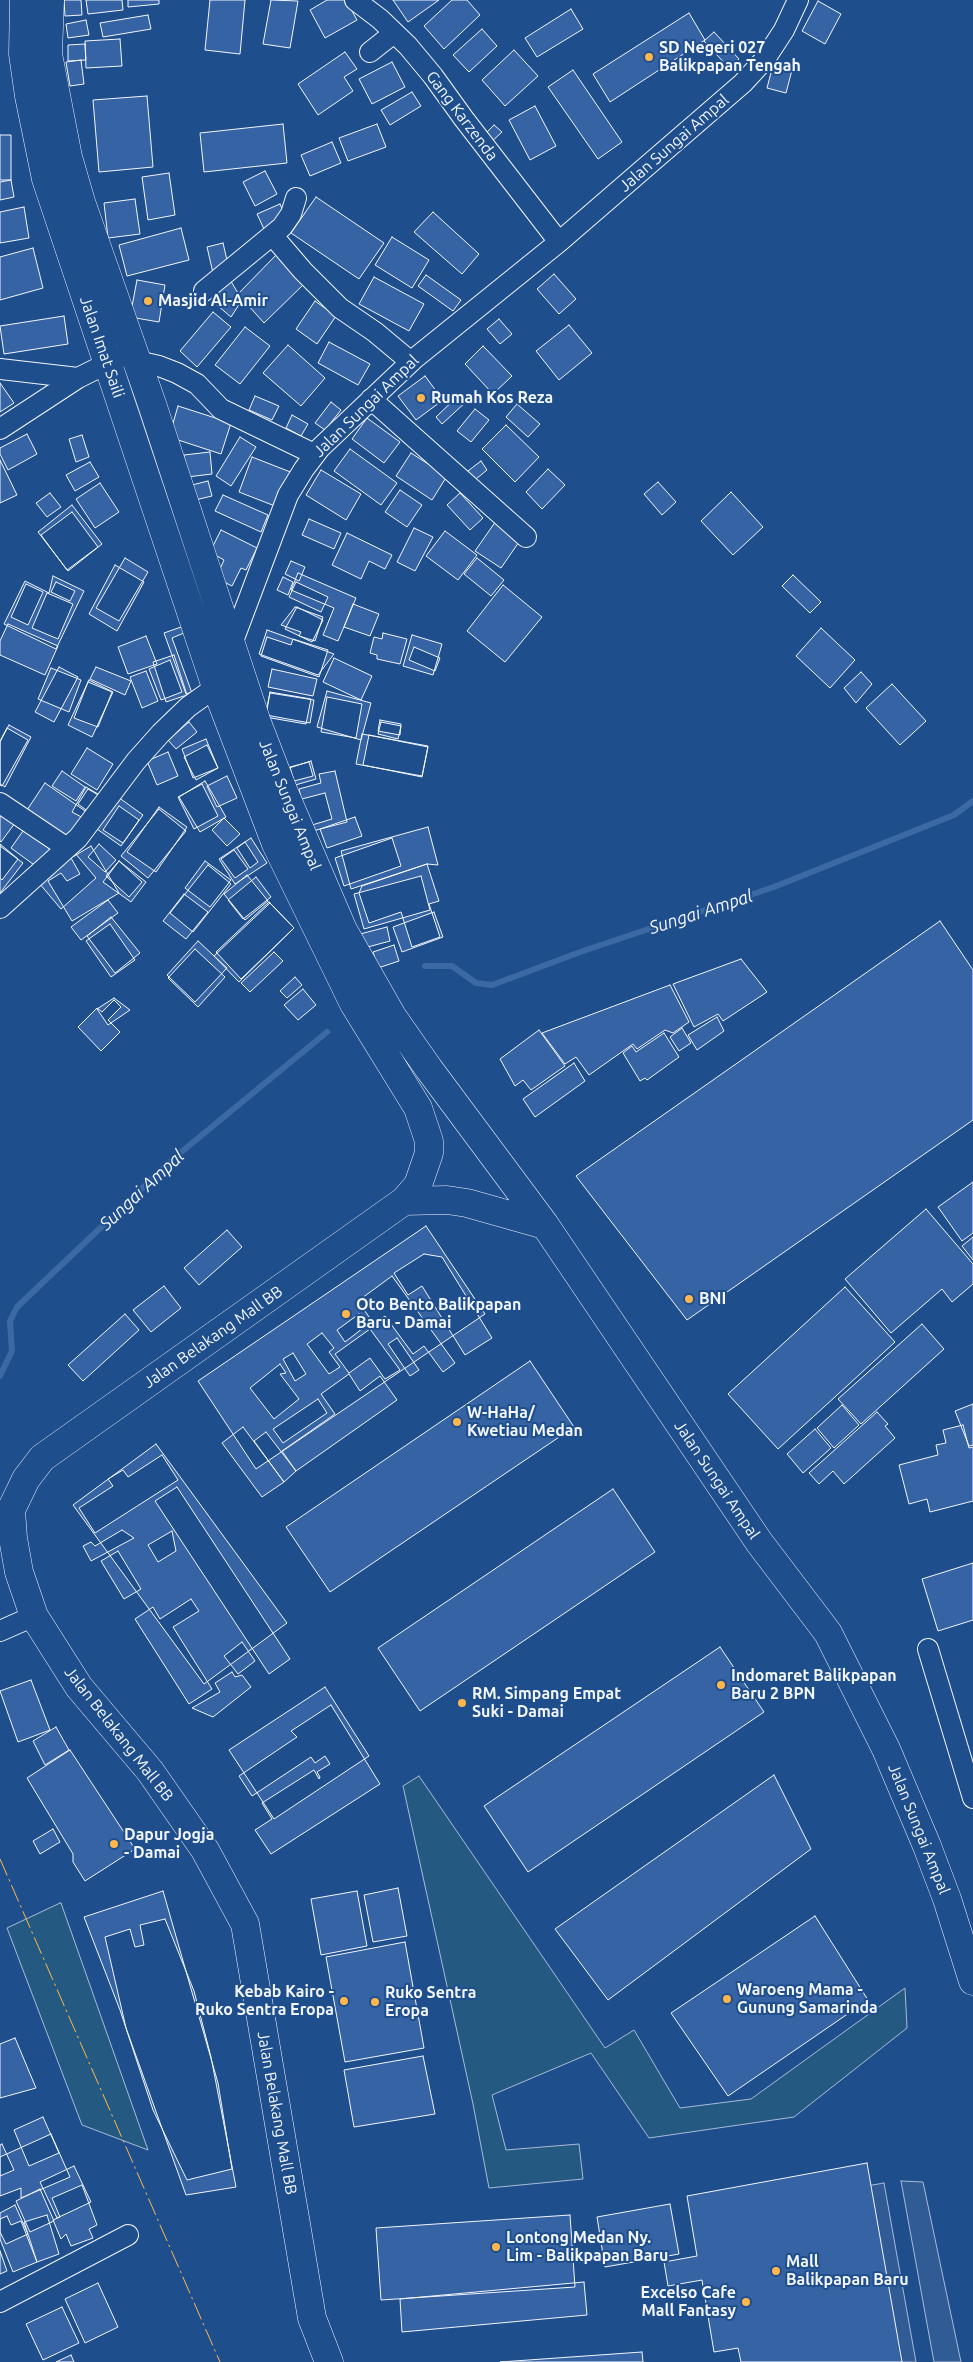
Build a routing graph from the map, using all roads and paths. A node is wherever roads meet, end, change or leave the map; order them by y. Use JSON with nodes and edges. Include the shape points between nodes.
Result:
{"nodes":[{"id":1,"x":24,"y":0,"type":"edge"},
{"id":2,"x":50,"y":0,"type":"edge"},
{"id":3,"x":355,"y":0,"type":"edge"},
{"id":4,"x":798,"y":0,"type":"edge"},
{"id":5,"x":394,"y":33,"type":"junction"},
{"id":6,"x":370,"y":52,"type":"dead end"},
{"id":7,"x":296,"y":198,"type":"dead end"},
{"id":8,"x":273,"y":236,"type":"junction"},
{"id":9,"x":559,"y":242,"type":"junction"},
{"id":10,"x":204,"y":291,"type":"dead end"},
{"id":11,"x":135,"y":357,"type":"junction"},
{"id":12,"x":108,"y":362,"type":"junction"},
{"id":13,"x":411,"y":362,"type":"junction"},
{"id":14,"x":0,"y":369,"type":"edge"},
{"id":15,"x":78,"y":378,"type":"junction"},
{"id":16,"x":371,"y":399,"type":"junction"},
{"id":17,"x":0,"y":429,"type":"edge"},
{"id":18,"x":314,"y":454,"type":"junction"},
{"id":19,"x":526,"y":536,"type":"dead end"},
{"id":20,"x":232,"y":642,"type":"junction"},
{"id":21,"x":216,"y":687,"type":"junction"},
{"id":22,"x":0,"y":803,"type":"edge"},
{"id":23,"x":67,"y":848,"type":"junction"},
{"id":24,"x":0,"y":908,"type":"edge"},
{"id":25,"x":328,"y":926,"type":"junction"},
{"id":26,"x":424,"y":1171,"type":"joint"},
{"id":27,"x":404,"y":1201,"type":"junction"},
{"id":28,"x":545,"y":1225,"type":"junction"},
{"id":29,"x":34,"y":1616,"type":"junction"},
{"id":30,"x":0,"y":1631,"type":"edge"},
{"id":31,"x":928,"y":1648,"type":"dead end"},
{"id":32,"x":973,"y":1798,"type":"edge"},
{"id":33,"x":973,"y":1981,"type":"edge"},
{"id":34,"x":128,"y":2236,"type":"dead end"},
{"id":35,"x":0,"y":2302,"type":"edge"},
{"id":36,"x":329,"y":2362,"type":"edge"}],
"edges":[{"from":1,"to":12,"type":"main road","name":"Jalan Imat Saili","via":[[23,54],[44,169]]},
{"from":2,"to":11,"type":"main road","name":"Jalan Imat Saili","via":[[48,54],[68,158]]},
{"from":3,"to":5,"type":"street","name":"Gang Karzenda"},
{"from":4,"to":9,"type":"street","name":"Jalan Sungai Ampal","via":[[765,59],[743,83]]},
{"from":5,"to":6,"type":"street"},
{"from":5,"to":9,"type":"street","name":"Gang Karzenda","via":[[433,76]]},
{"from":7,"to":8,"type":"street","via":[[292,214]]},
{"from":8,"to":10,"type":"street"},
{"from":8,"to":13,"type":"street","via":[[340,308]]},
{"from":9,"to":13,"type":"street","name":"Jalan Sungai Ampal"},
{"from":11,"to":12,"type":"street"},
{"from":11,"to":18,"type":"street","via":[[197,384],[221,409]]},
{"from":11,"to":20,"type":"main road","name":"Jalan Imat Saili"},
{"from":12,"to":15,"type":"street"},
{"from":12,"to":21,"type":"main road","name":"Jalan Imat Saili"},
{"from":13,"to":16,"type":"street","name":"Jalan Sungai Ampal"},
{"from":14,"to":15,"type":"street"},
{"from":15,"to":17,"type":"street"},
{"from":16,"to":18,"type":"street","name":"Jalan Sungai Ampal"},
{"from":16,"to":19,"type":"street"},
{"from":18,"to":20,"type":"street","name":"Jalan Sungai Ampal","via":[[288,495]]},
{"from":20,"to":21,"type":"street"},
{"from":20,"to":25,"type":"main road","name":"Jalan Sungai Ampal"},
{"from":21,"to":23,"type":"street","via":[[161,732]]},
{"from":21,"to":25,"type":"main road","name":"Jalan Sungai Ampal","via":[[276,844]]},
{"from":22,"to":23,"type":"street"},
{"from":23,"to":24,"type":"street"},
{"from":25,"to":26,"type":"main road","name":"Jalan Sungai Ampal","via":[[364,1021],[418,1108],[426,1127],[429,1153]]},
{"from":25,"to":28,"type":"main road","name":"Jalan Sungai Ampal","via":[[363,969],[429,1069]]},
{"from":26,"to":27,"type":"main road","name":"Jalan Belakang Mall BB","via":[[418,1186]]},
{"from":27,"to":28,"type":"main road","via":[[467,1203]]},
{"from":27,"to":29,"type":"main road","name":"Jalan Belakang Mall BB","via":[[42,1458],[26,1479],[11,1510],[19,1572]]},
{"from":28,"to":33,"type":"main road","name":"Jalan Sungai Ampal","via":[[759,1542],[828,1633],[886,1750],[927,1846]]},
{"from":29,"to":30,"type":"street"},
{"from":29,"to":36,"type":"main road","name":"Jalan Belakang Mall BB","via":[[79,1687],[150,1771],[205,1850],[245,1924],[312,2318]]},
{"from":31,"to":32,"type":"street"},
{"from":34,"to":35,"type":"street"}]}
